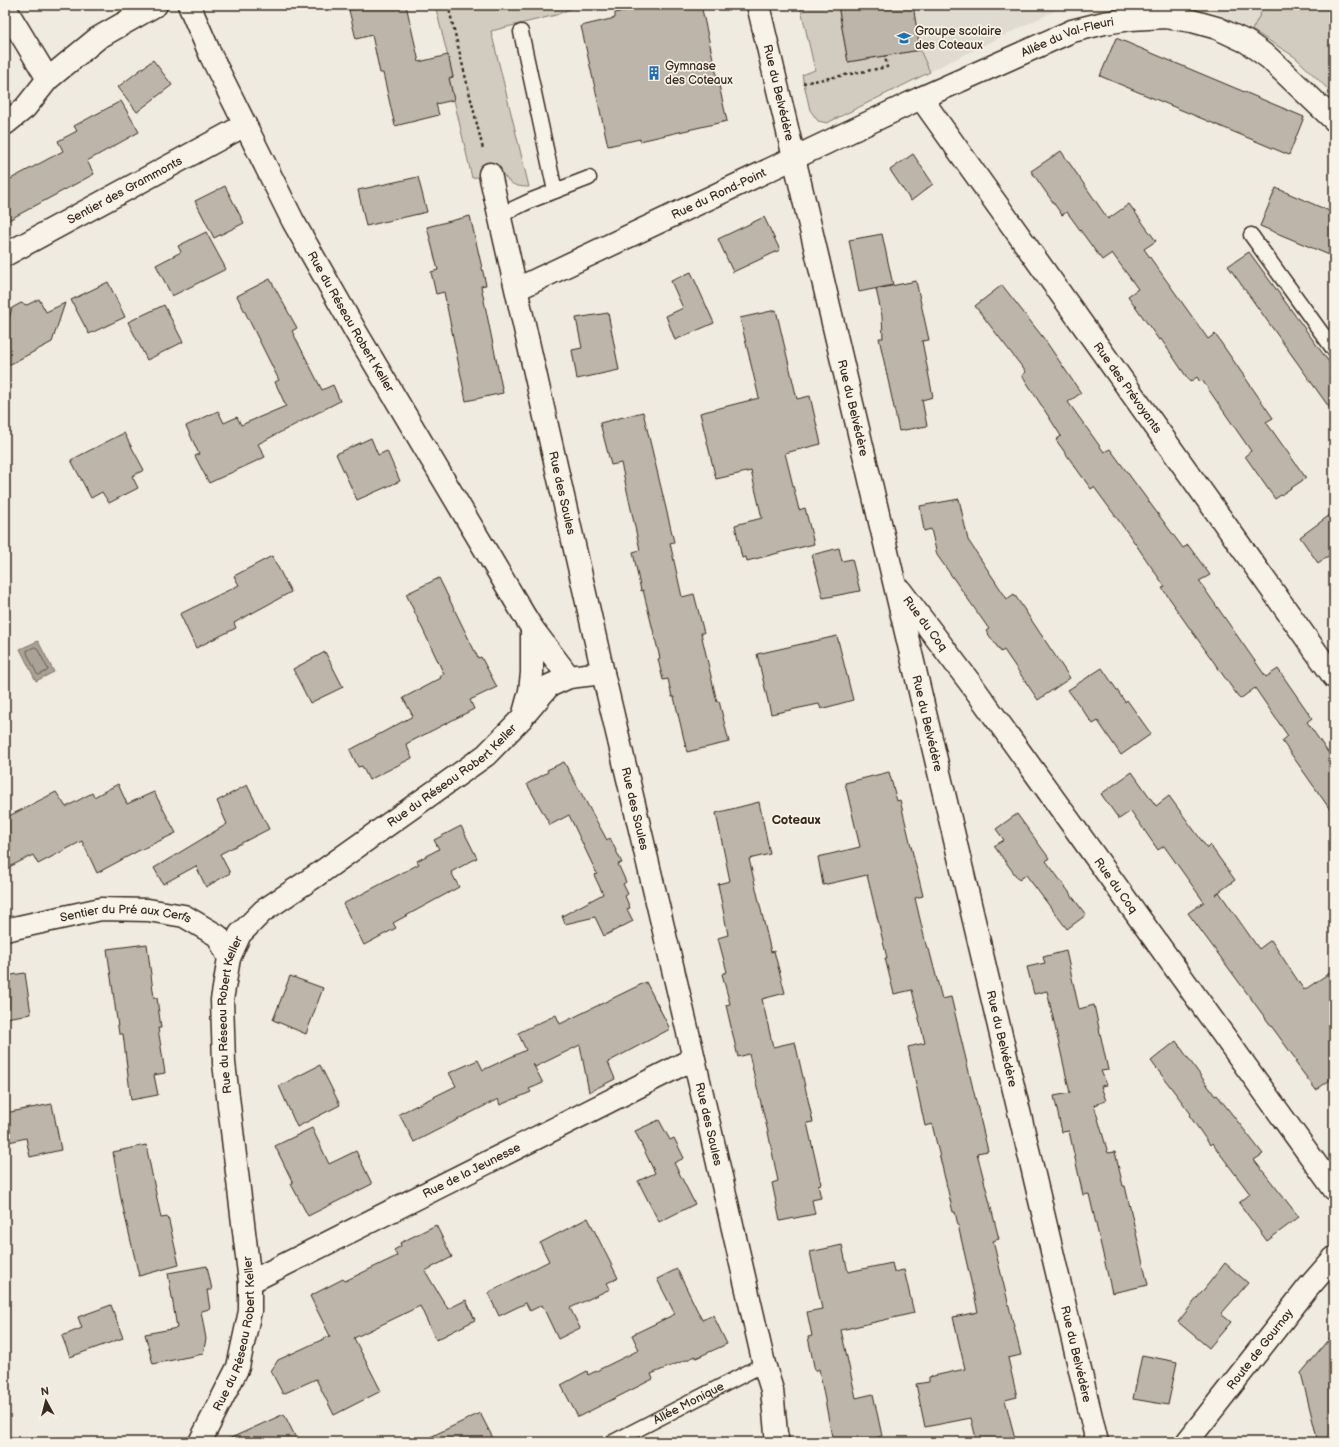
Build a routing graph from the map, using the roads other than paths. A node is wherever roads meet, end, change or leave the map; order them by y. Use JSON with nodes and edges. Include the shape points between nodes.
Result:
{"nodes":[{"id":1,"x":156,"y":5,"type":"edge"},
{"id":2,"x":189,"y":5,"type":"edge"},
{"id":3,"x":758,"y":5,"type":"edge"},
{"id":4,"x":5,"y":8,"type":"edge"},
{"id":5,"x":521,"y":32,"type":"dead end"},
{"id":6,"x":48,"y":79,"type":"junction"},
{"id":7,"x":921,"y":98,"type":"junction"},
{"id":8,"x":1334,"y":120,"type":"edge"},
{"id":9,"x":5,"y":124,"type":"edge"},
{"id":10,"x":245,"y":125,"type":"junction"},
{"id":11,"x":794,"y":159,"type":"junction"},
{"id":12,"x":490,"y":174,"type":"road end"},
{"id":13,"x":589,"y":178,"type":"dead end"},
{"id":14,"x":555,"y":191,"type":"junction"},
{"id":15,"x":500,"y":215,"type":"junction"},
{"id":16,"x":1251,"y":235,"type":"dead end"},
{"id":17,"x":5,"y":255,"type":"edge"},
{"id":18,"x":517,"y":289,"type":"junction"},
{"id":19,"x":1334,"y":350,"type":"edge"},
{"id":20,"x":895,"y":584,"type":"junction"},
{"id":21,"x":532,"y":628,"type":"junction"},
{"id":22,"x":603,"y":673,"type":"junction"},
{"id":23,"x":569,"y":677,"type":"junction"},
{"id":24,"x":1334,"y":677,"type":"edge"},
{"id":25,"x":523,"y":717,"type":"junction"},
{"id":26,"x":5,"y":930,"type":"edge"},
{"id":27,"x":229,"y":958,"type":"junction"},
{"id":28,"x":693,"y":1059,"type":"junction"},
{"id":29,"x":1334,"y":1190,"type":"edge"},
{"id":30,"x":1334,"y":1258,"type":"edge"},
{"id":31,"x":250,"y":1282,"type":"junction"},
{"id":32,"x":764,"y":1364,"type":"junction"},
{"id":33,"x":200,"y":1442,"type":"edge"},
{"id":34,"x":613,"y":1442,"type":"edge"},
{"id":35,"x":778,"y":1442,"type":"edge"},
{"id":36,"x":1097,"y":1442,"type":"edge"},
{"id":37,"x":1187,"y":1442,"type":"edge"}],
"edges":[{"from":1,"to":6,"type":"street","via":[[98,38]]},
{"from":2,"to":10,"type":"street","name":"Rue du Réseau Robert Keller"},
{"from":3,"to":11,"type":"street","name":"Rue du Belvédère"},
{"from":4,"to":6,"type":"street"},
{"from":5,"to":14,"type":"lane"},
{"from":6,"to":9,"type":"street","via":[[25,108]]},
{"from":7,"to":8,"type":"street","name":"Allée du Val-Fleuri","via":[[1072,31],[1104,23],[1165,17],[1217,28],[1247,42],[1269,58]]},
{"from":7,"to":11,"type":"street","name":"Rue du Rond-Point"},
{"from":7,"to":24,"type":"street","name":"Rue des Prévoyants"},
{"from":10,"to":17,"type":"street","name":"Sentier des Grammonts"},
{"from":10,"to":21,"type":"street","name":"Rue du Réseau Robert Keller","via":[[292,221]]},
{"from":11,"to":18,"type":"street","name":"Rue du Rond-Point"},
{"from":11,"to":20,"type":"street","name":"Rue du Belvédère"},
{"from":12,"to":15,"type":"street","name":"Rue des Saules"},
{"from":13,"to":14,"type":"lane"},
{"from":14,"to":15,"type":"lane"},
{"from":15,"to":18,"type":"street","name":"Rue des Saules"},
{"from":16,"to":19,"type":"lane"},
{"from":18,"to":22,"type":"street","name":"Rue des Saules"},
{"from":20,"to":29,"type":"street","name":"Rue du Coq","via":[[974,688]]},
{"from":20,"to":36,"type":"street","name":"Rue du Belvédère"},
{"from":21,"to":23,"type":"street","name":"Rue du Réseau Robert Keller"},
{"from":21,"to":25,"type":"street","name":"Rue du Réseau Robert Keller","via":[[532,673]]},
{"from":22,"to":23,"type":"street","name":"Rue du Réseau Robert Keller"},
{"from":22,"to":28,"type":"street","name":"Rue des Saules"},
{"from":23,"to":25,"type":"street","name":"Rue du Réseau Robert Keller","via":[[549,686]]},
{"from":25,"to":27,"type":"street","name":"Rue du Réseau Robert Keller","via":[[486,755],[263,912],[240,934]]},
{"from":26,"to":27,"type":"street","name":"Sentier du Pré aux Cerfs","via":[[101,909],[148,910],[184,916],[205,928],[218,936]]},
{"from":27,"to":31,"type":"street","name":"Rue du Réseau Robert Keller","via":[[222,1000],[224,1062]]},
{"from":28,"to":31,"type":"street","name":"Rue de la Jeunesse"},
{"from":28,"to":32,"type":"street","name":"Rue des Saules"},
{"from":30,"to":37,"type":"street","name":"Route de Gournay"},
{"from":31,"to":33,"type":"street","name":"Rue du Réseau Robert Keller","via":[[250,1311],[238,1368]]},
{"from":32,"to":34,"type":"lane","name":"Allée Monique"},
{"from":32,"to":35,"type":"street","name":"Rue des Saules","via":[[772,1390]]}]}
